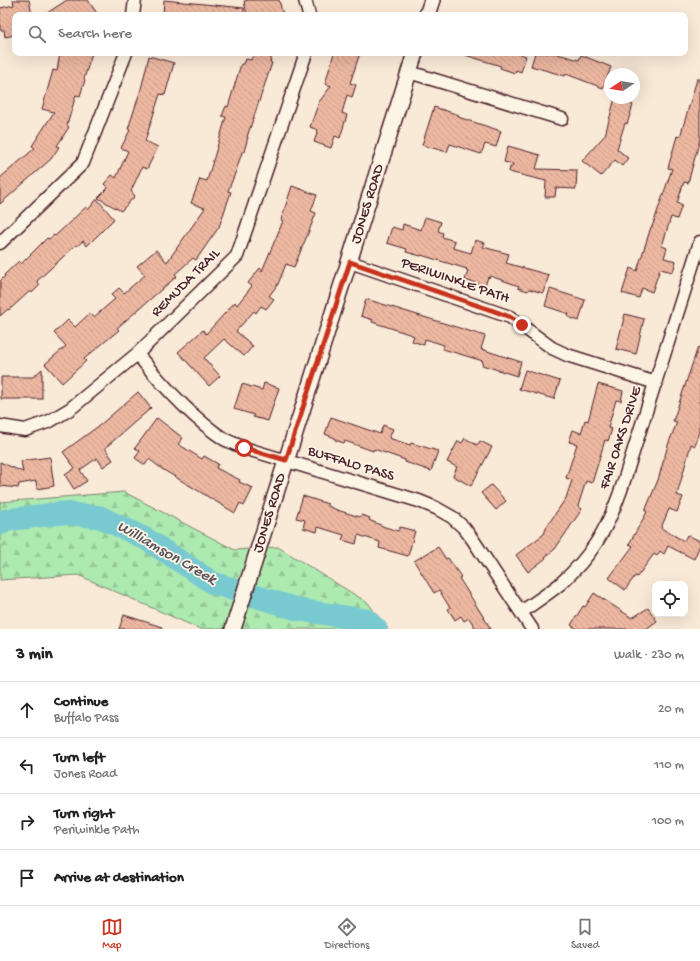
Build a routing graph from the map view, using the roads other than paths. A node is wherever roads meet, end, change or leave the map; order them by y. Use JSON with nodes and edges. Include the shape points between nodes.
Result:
{"nodes":[{"id":1,"x":135,"y":0,"type":"edge"},
{"id":2,"x":305,"y":0,"type":"edge"},
{"id":3,"x":432,"y":0,"type":"edge"},
{"id":4,"x":133,"y":12,"type":"edge"},
{"id":5,"x":308,"y":12,"type":"edge"},
{"id":6,"x":428,"y":12,"type":"edge"},
{"id":7,"x":125,"y":56,"type":"edge"},
{"id":8,"x":305,"y":56,"type":"edge"},
{"id":9,"x":414,"y":56,"type":"edge"},
{"id":10,"x":409,"y":72,"type":"junction"},
{"id":11,"x":562,"y":119,"type":"dead end"},
{"id":12,"x":700,"y":242,"type":"edge"},
{"id":13,"x":0,"y":244,"type":"edge"},
{"id":14,"x":350,"y":262,"type":"junction"},
{"id":15,"x":137,"y":354,"type":"junction"},
{"id":16,"x":656,"y":383,"type":"junction"},
{"id":17,"x":0,"y":426,"type":"edge"},
{"id":18,"x":286,"y":460,"type":"junction"},
{"id":19,"x":521,"y":612,"type":"junction"},
{"id":20,"x":233,"y":629,"type":"edge"},
{"id":21,"x":532,"y":629,"type":"edge"}],
"edges":[{"from":1,"to":4,"type":"street"},
{"from":2,"to":5,"type":"street"},
{"from":3,"to":6,"type":"street"},
{"from":7,"to":13,"type":"street","via":[[83,162]]},
{"from":8,"to":15,"type":"street","name":"REMUDA TRAIL","via":[[237,256]]},
{"from":9,"to":10,"type":"street","name":"JONES ROAD"},
{"from":10,"to":11,"type":"street"},
{"from":10,"to":14,"type":"street","name":"JONES ROAD"},
{"from":12,"to":16,"type":"street","name":"FAIR OAKS DRIVE"},
{"from":14,"to":16,"type":"street","name":"PERIWINKLE PATH","via":[[505,315],[552,348],[567,355]]},
{"from":14,"to":18,"type":"street","name":"JONES ROAD"},
{"from":15,"to":17,"type":"street","name":"REMUDA TRAIL","via":[[70,409],[50,421],[24,430]]},
{"from":15,"to":18,"type":"street","name":"BUFFALO PASS","via":[[162,383],[201,421],[224,439],[244,448]]},
{"from":16,"to":19,"type":"street","name":"FAIR OAKS DRIVE","via":[[622,490],[602,535],[575,570],[559,585]]},
{"from":18,"to":19,"type":"street","name":"BUFFALO PASS","via":[[419,501],[452,516],[473,540]]},
{"from":18,"to":20,"type":"street","name":"JONES ROAD"},
{"from":19,"to":21,"type":"street","name":"BUFFALO PASS"}]}
